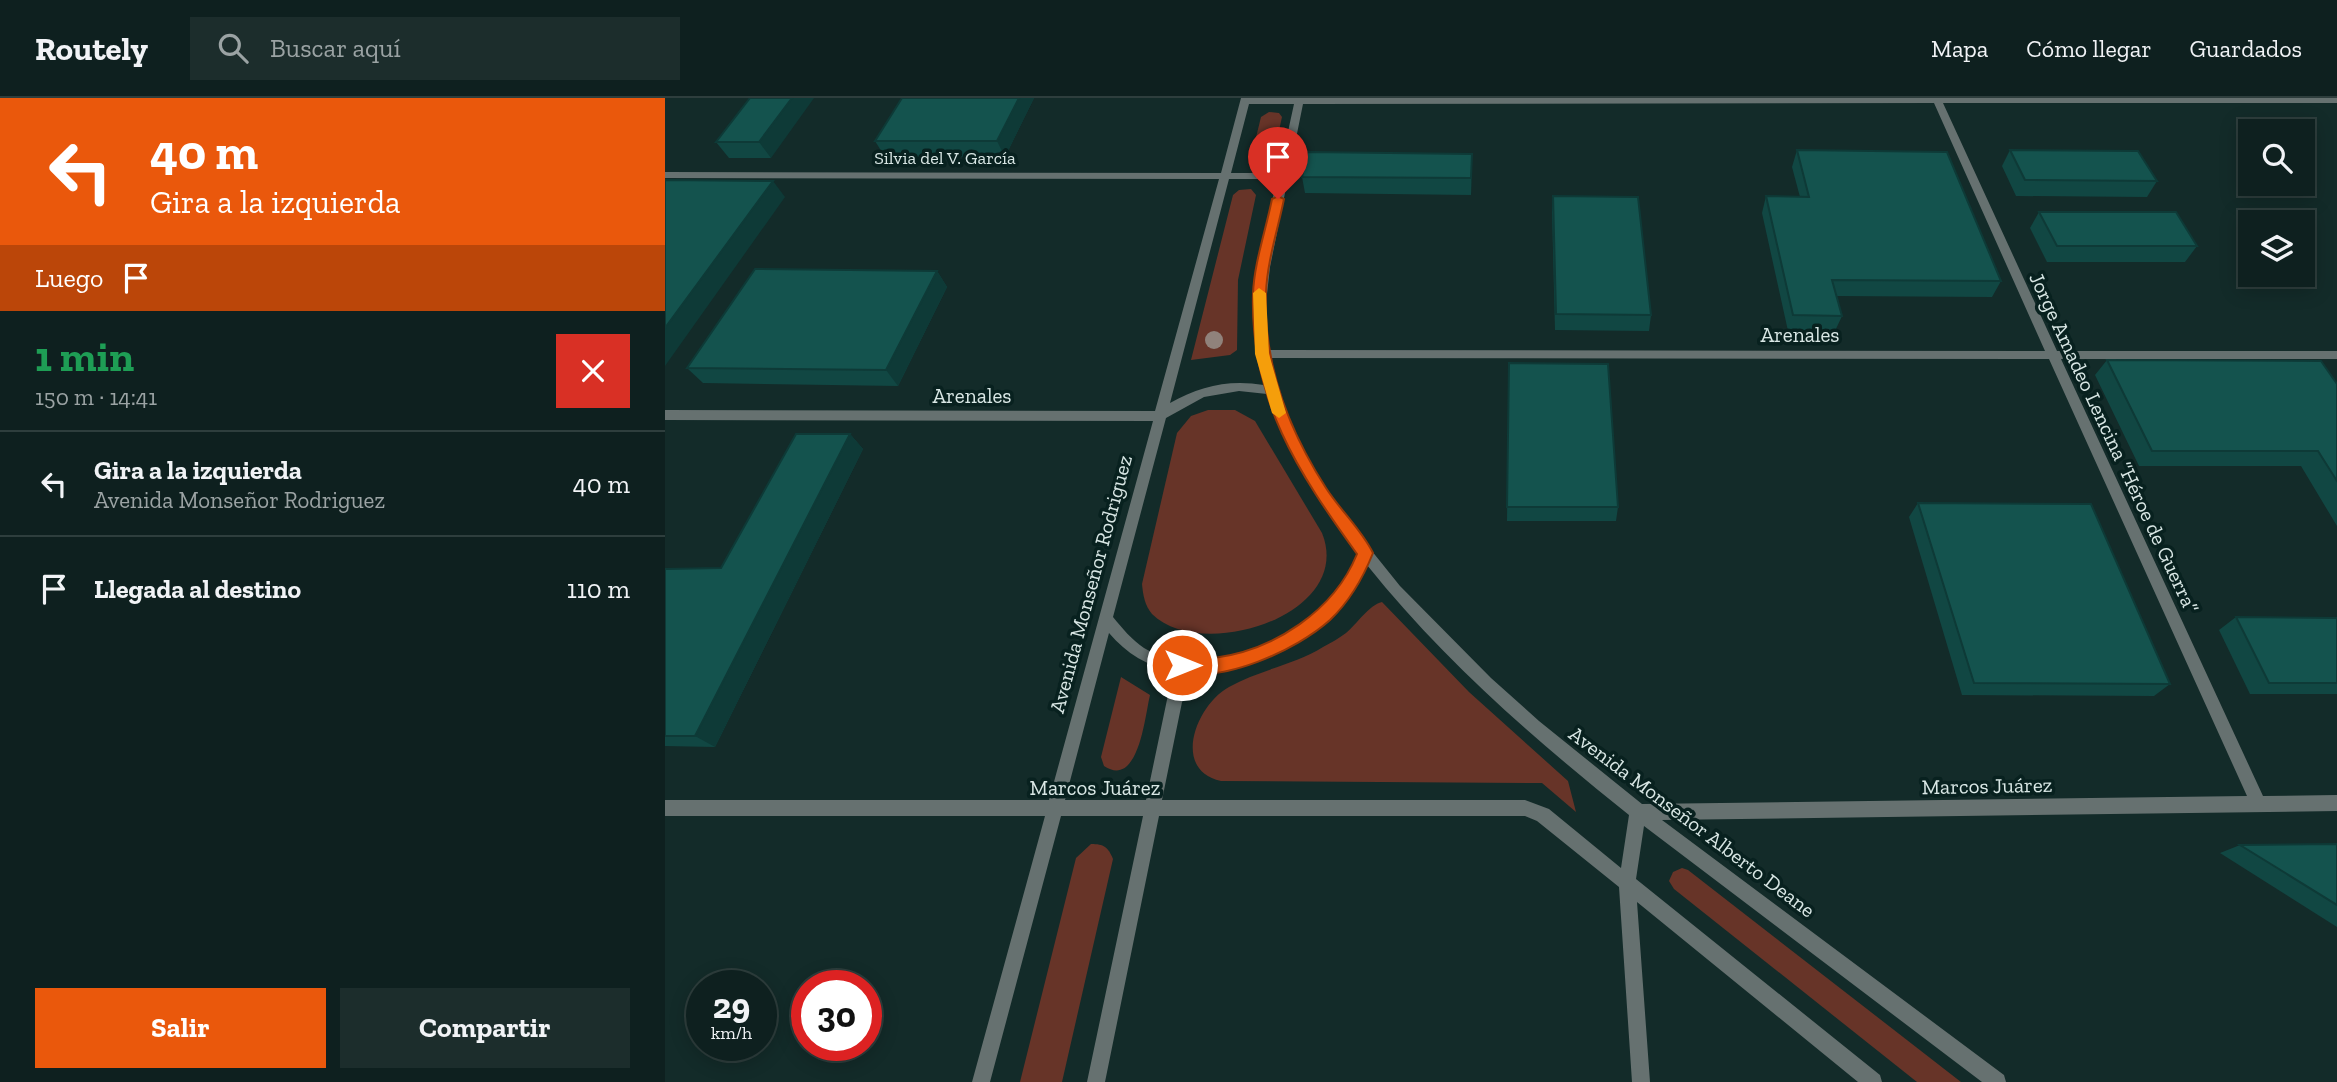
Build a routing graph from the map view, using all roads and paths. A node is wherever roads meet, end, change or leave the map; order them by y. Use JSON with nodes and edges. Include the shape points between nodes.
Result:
{"nodes":[{"id":1,"x":1246,"y":99,"type":"edge"},
{"id":2,"x":1300,"y":99,"type":"edge"},
{"id":3,"x":1936,"y":99,"type":"edge"},
{"id":4,"x":2337,"y":100,"type":"edge"},
{"id":5,"x":665,"y":175,"type":"edge"},
{"id":6,"x":1226,"y":176,"type":"junction"},
{"id":7,"x":1283,"y":176,"type":"junction"},
{"id":8,"x":1262,"y":354,"type":"junction"},
{"id":9,"x":2052,"y":355,"type":"junction"},
{"id":10,"x":2337,"y":355,"type":"edge"},
{"id":11,"x":1270,"y":390,"type":"junction"},
{"id":12,"x":665,"y":415,"type":"edge"},
{"id":13,"x":1160,"y":416,"type":"junction"},
{"id":14,"x":1365,"y":553,"type":"junction"},
{"id":15,"x":1106,"y":619,"type":"junction"},
{"id":16,"x":1182,"y":665,"type":"junction"},
{"id":17,"x":2258,"y":803,"type":"junction"},
{"id":18,"x":2337,"y":803,"type":"edge"},
{"id":19,"x":665,"y":808,"type":"edge"},
{"id":20,"x":1055,"y":808,"type":"junction"},
{"id":21,"x":1153,"y":809,"type":"junction"},
{"id":22,"x":1638,"y":812,"type":"junction"},
{"id":23,"x":1627,"y":883,"type":"junction"},
{"id":24,"x":981,"y":1082,"type":"edge"},
{"id":25,"x":1096,"y":1082,"type":"edge"},
{"id":26,"x":1641,"y":1082,"type":"edge"},
{"id":27,"x":1873,"y":1082,"type":"edge"},
{"id":28,"x":1997,"y":1082,"type":"edge"}],
"edges":[{"from":1,"to":2,"type":"street"},
{"from":1,"to":6,"type":"street","name":"Avenida Monseñor Rodriguez"},
{"from":2,"to":3,"type":"street"},
{"from":2,"to":7,"type":"street"},
{"from":3,"to":4,"type":"street"},
{"from":3,"to":9,"type":"street","name":"Jorge Amadeo Lencina “Héroe de Guerra”"},
{"from":5,"to":6,"type":"street","name":"Silvia del V. García"},
{"from":6,"to":7,"type":"street","name":"Silvia del V. García"},
{"from":6,"to":13,"type":"street","name":"Avenida Monseñor Rodriguez"},
{"from":7,"to":8,"type":"street","via":[[1259,292]]},
{"from":8,"to":9,"type":"street","name":"Arenales"},
{"from":8,"to":11,"type":"street"},
{"from":9,"to":10,"type":"street","name":"Arenales"},
{"from":9,"to":17,"type":"street","name":"Jorge Amadeo Lencina “Héroe de Guerra”"},
{"from":11,"to":13,"type":"street","via":[[1228,386],[1204,390]]},
{"from":11,"to":14,"type":"street","via":[[1283,425],[1322,494]]},
{"from":12,"to":13,"type":"street","name":"Arenales"},
{"from":13,"to":15,"type":"street","name":"Avenida Monseñor Rodriguez"},
{"from":14,"to":16,"type":"street","via":[[1342,595],[1300,632],[1243,659],[1213,666]]},
{"from":14,"to":22,"type":"street","name":"Avenida Monseñor Alberto Deane","via":[[1484,682],[1552,744]]},
{"from":15,"to":16,"type":"street","via":[[1142,654]]},
{"from":15,"to":20,"type":"street","name":"Avenida Monseñor Rodriguez"},
{"from":16,"to":21,"type":"street"},
{"from":17,"to":18,"type":"street","name":"Marcos Juárez"},
{"from":17,"to":22,"type":"street","name":"Marcos Juárez"},
{"from":19,"to":20,"type":"street","name":"Marcos Juárez"},
{"from":20,"to":21,"type":"street","name":"Marcos Juárez"},
{"from":20,"to":24,"type":"street","name":"Avenida Monseñor Rodriguez"},
{"from":21,"to":23,"type":"street","name":"Marcos Juárez","via":[[1525,808],[1543,815]]},
{"from":21,"to":25,"type":"street"},
{"from":22,"to":23,"type":"street"},
{"from":22,"to":28,"type":"street","name":"Avenida Monseñor Alberto Deane"},
{"from":23,"to":26,"type":"street"},
{"from":23,"to":27,"type":"street"}]}
